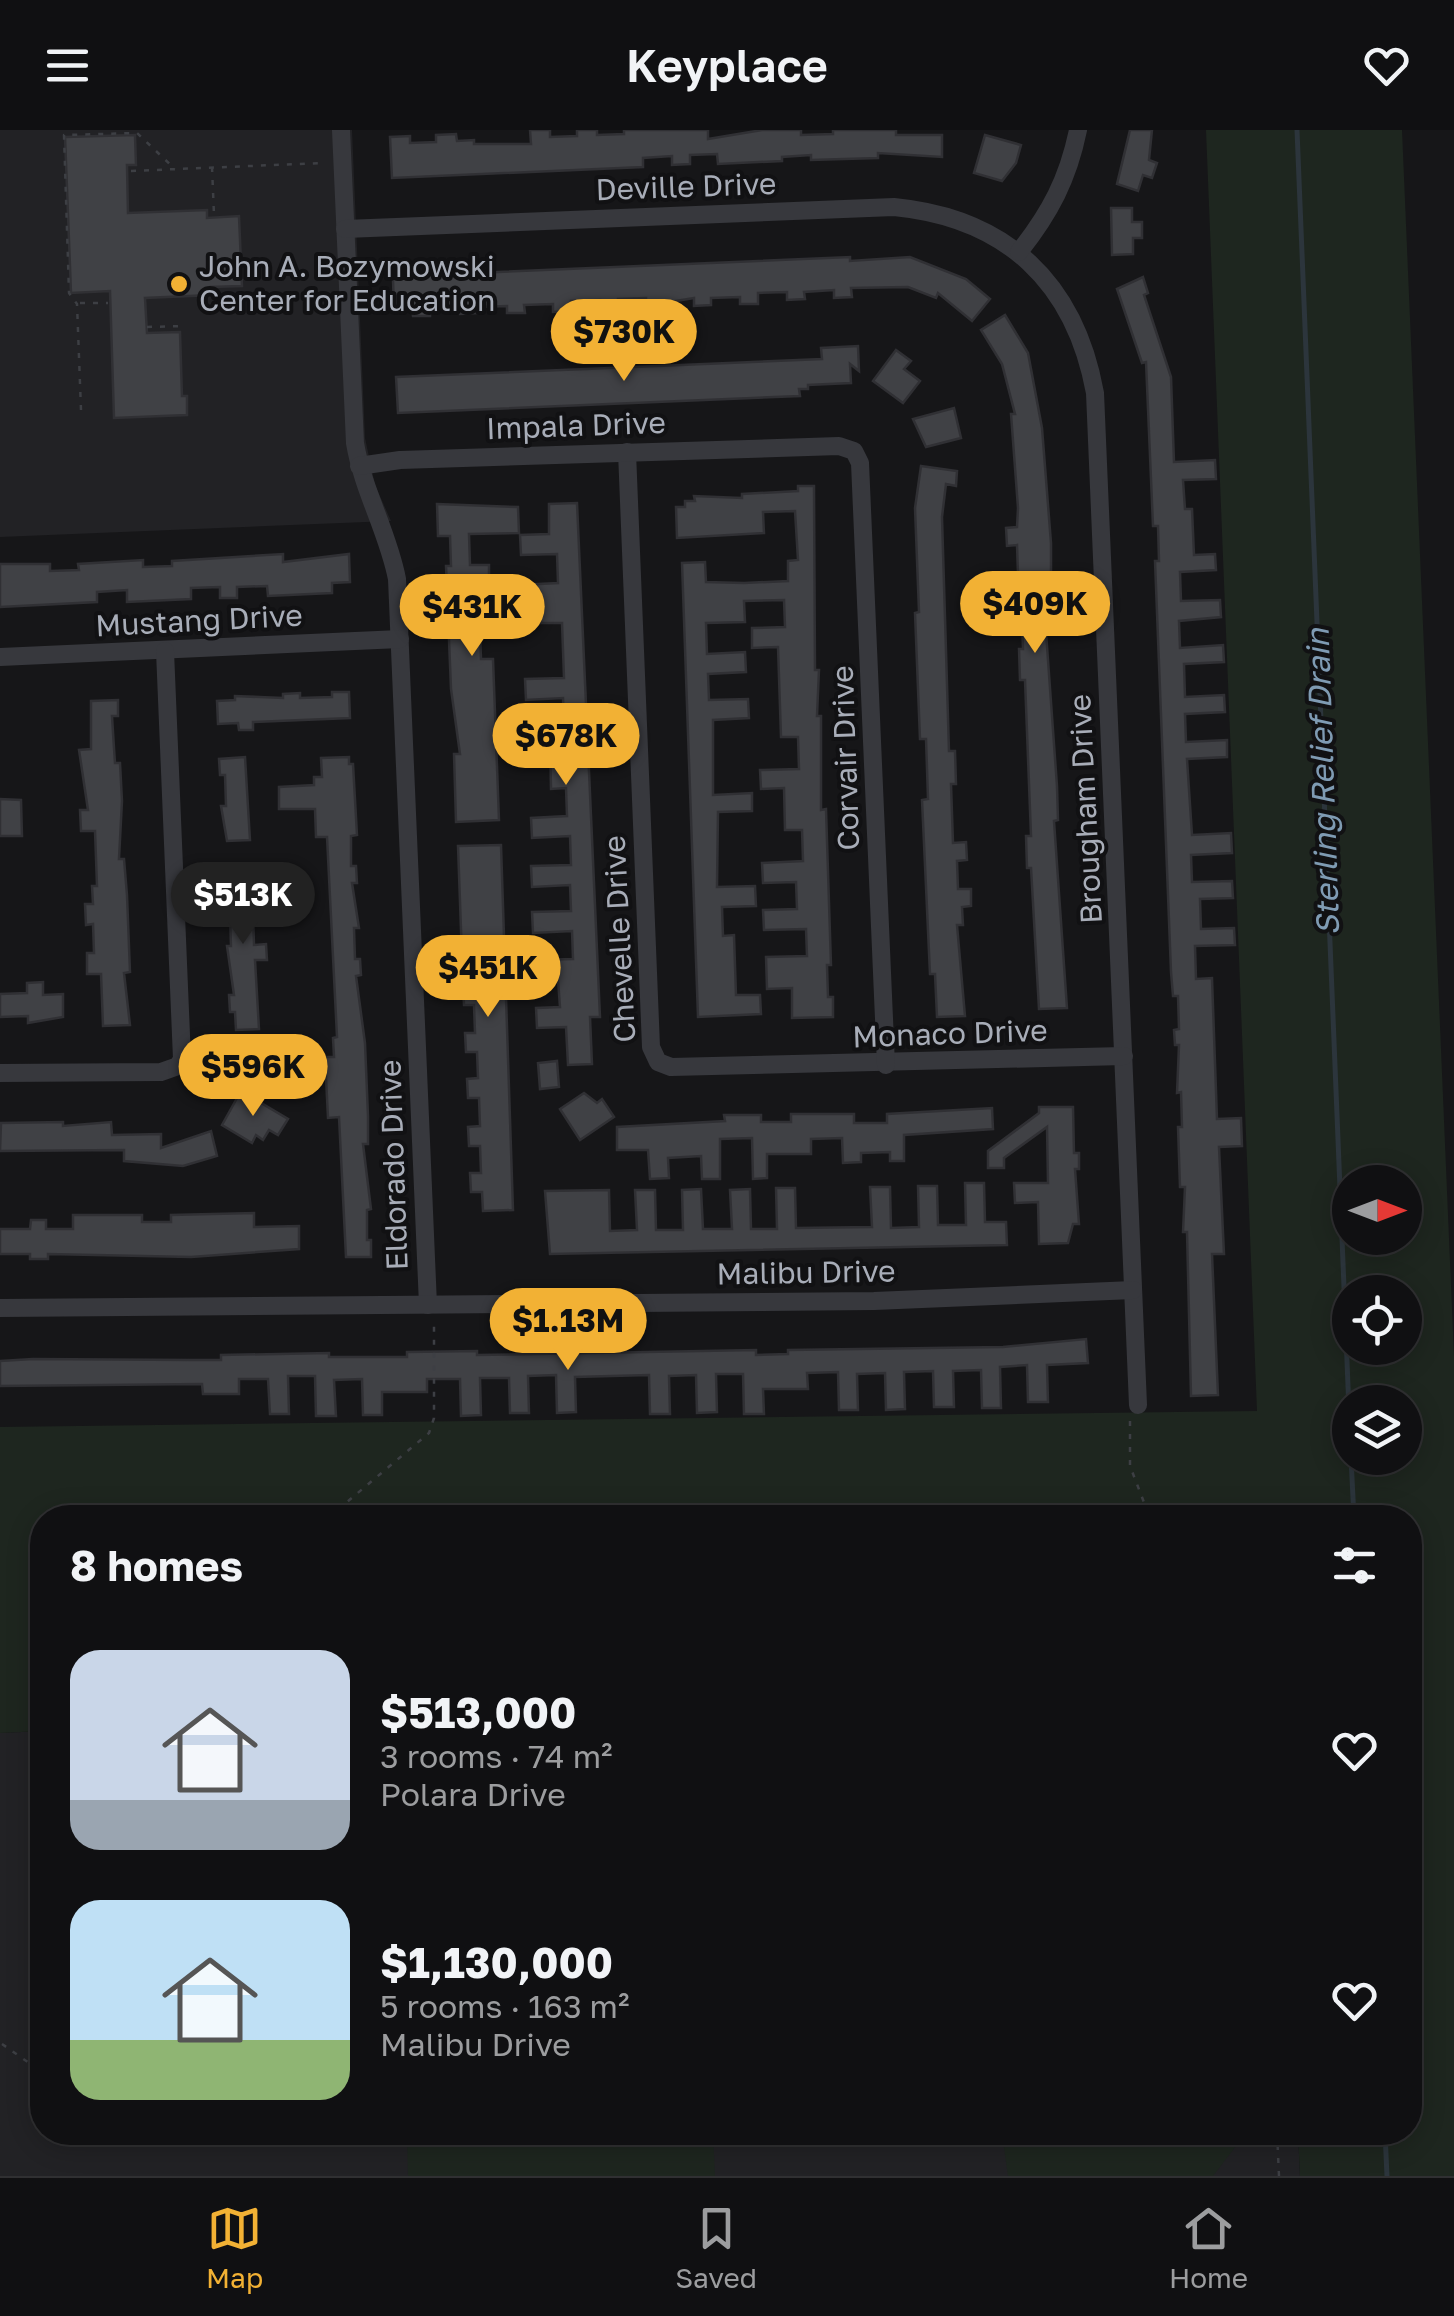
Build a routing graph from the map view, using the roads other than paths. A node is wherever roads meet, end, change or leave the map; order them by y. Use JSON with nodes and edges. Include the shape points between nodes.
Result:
{"nodes":[{"id":1,"x":341,"y":130,"type":"edge"},
{"id":2,"x":1078,"y":130,"type":"edge"},
{"id":3,"x":345,"y":229,"type":"junction"},
{"id":4,"x":1019,"y":252,"type":"junction"},
{"id":5,"x":854,"y":451,"type":"joint"},
{"id":6,"x":626,"y":452,"type":"junction"},
{"id":7,"x":359,"y":466,"type":"junction"},
{"id":8,"x":400,"y":639,"type":"junction"},
{"id":9,"x":166,"y":651,"type":"junction"},
{"id":10,"x":0,"y":657,"type":"edge"},
{"id":11,"x":1124,"y":1056,"type":"junction"},
{"id":12,"x":658,"y":1062,"type":"joint"},
{"id":13,"x":886,"y":1064,"type":"junction"},
{"id":14,"x":0,"y":1073,"type":"edge"},
{"id":15,"x":1133,"y":1290,"type":"junction"},
{"id":16,"x":0,"y":1308,"type":"edge"},
{"id":17,"x":431,"y":1310,"type":"junction"},
{"id":18,"x":1138,"y":1405,"type":"road end"}],
"edges":[{"from":1,"to":3,"type":"street","name":"Eldorado Drive"},
{"from":2,"to":4,"type":"street","via":[[1056,201]]},
{"from":3,"to":4,"type":"street","name":"Deville Drive","via":[[881,206],[958,220]]},
{"from":3,"to":7,"type":"street","name":"Eldorado Drive"},
{"from":4,"to":11,"type":"street","name":"Brougham Drive","via":[[1074,320],[1095,393]]},
{"from":5,"to":6,"type":"street","name":"Impala Drive","via":[[839,446]]},
{"from":5,"to":13,"type":"street","name":"Corvair Drive","via":[[860,463]]},
{"from":6,"to":7,"type":"street","name":"Impala Drive"},
{"from":6,"to":12,"type":"street","name":"Chevelle Drive","via":[[651,1047]]},
{"from":7,"to":8,"type":"street","name":"Eldorado Drive","via":[[393,560]]},
{"from":8,"to":9,"type":"street","name":"Mustang Drive"},
{"from":8,"to":17,"type":"street","name":"Eldorado Drive"},
{"from":9,"to":10,"type":"street","name":"Mustang Drive"},
{"from":9,"to":14,"type":"street","via":[[178,1066],[162,1072]]},
{"from":11,"to":13,"type":"street","name":"Monaco Drive"},
{"from":11,"to":15,"type":"street","name":"Brougham Drive"},
{"from":12,"to":13,"type":"street","name":"Monaco Drive"},
{"from":15,"to":17,"type":"street","name":"Malibu Drive"},
{"from":15,"to":18,"type":"street","name":"Brougham Drive"},
{"from":16,"to":17,"type":"street","name":"Malibu Drive"}]}
